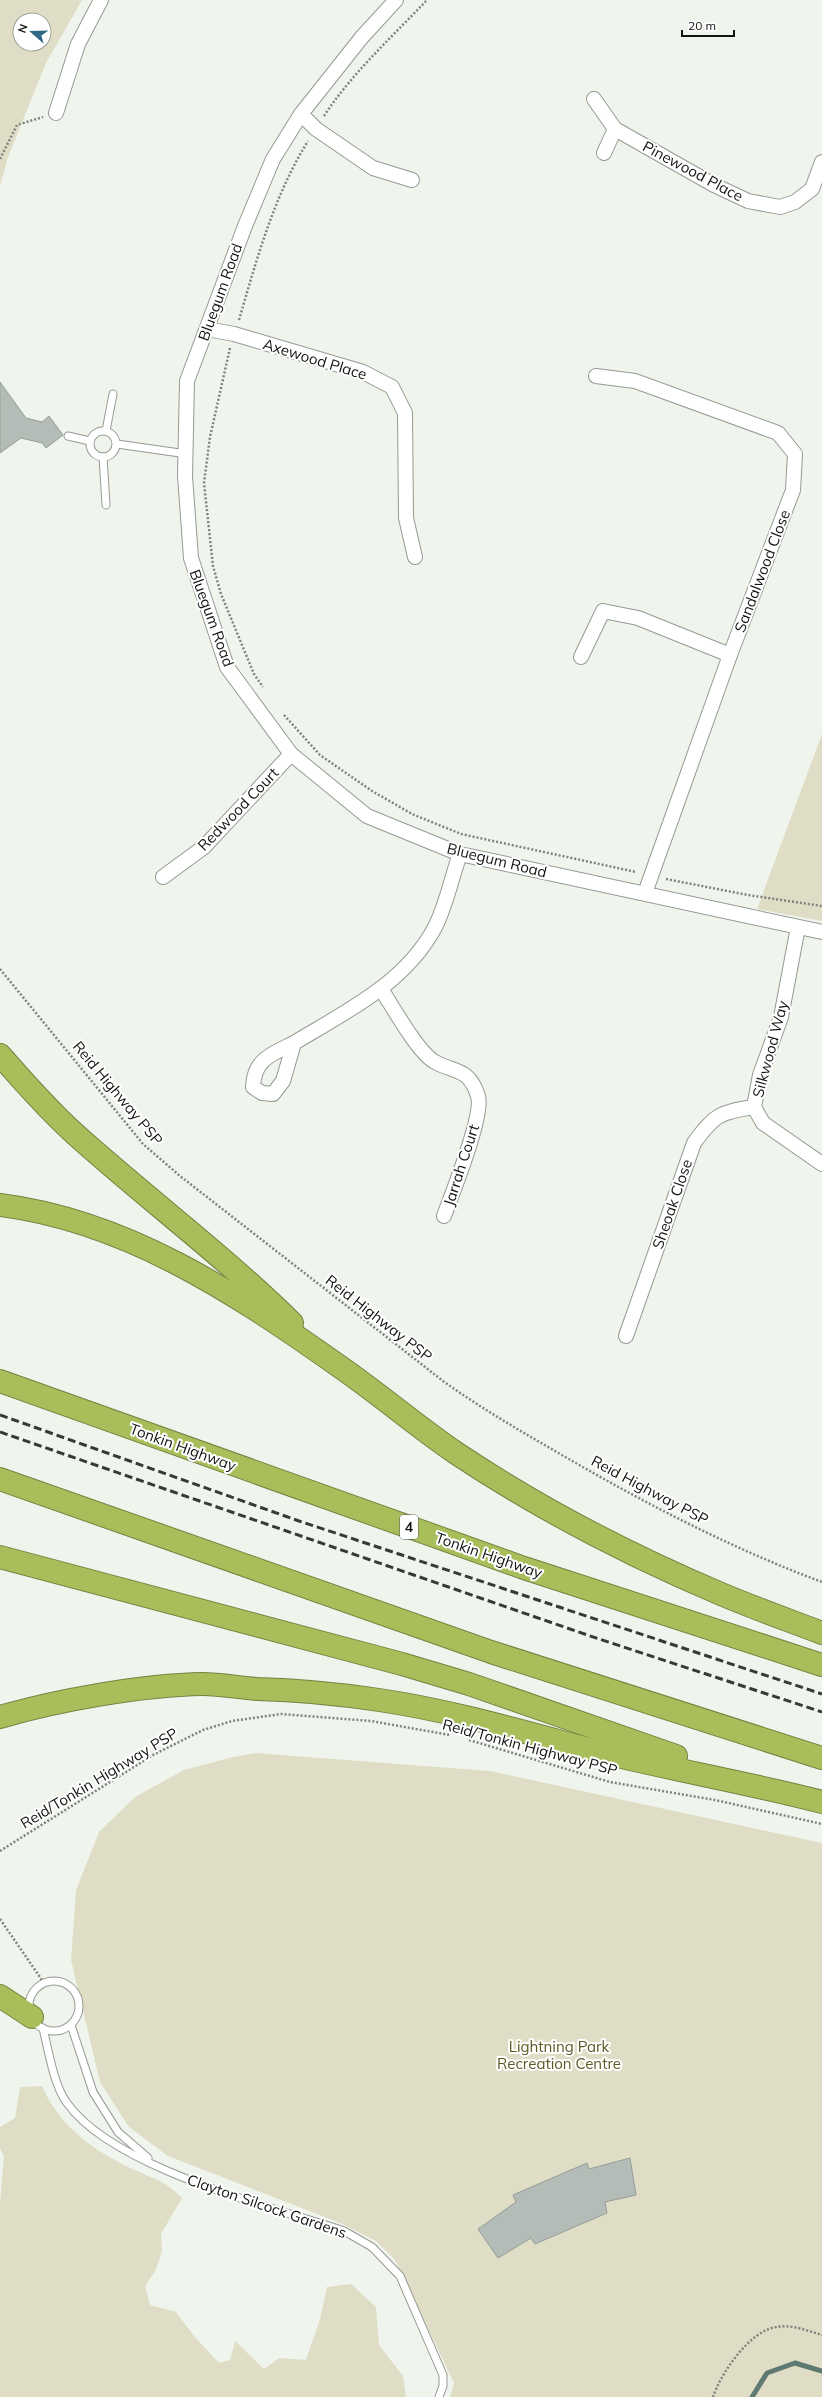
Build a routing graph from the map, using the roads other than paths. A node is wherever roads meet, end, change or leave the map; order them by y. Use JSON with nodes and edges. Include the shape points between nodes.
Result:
{"nodes":[{"id":1,"x":101,"y":0,"type":"edge"},
{"id":2,"x":396,"y":0,"type":"edge"},
{"id":3,"x":594,"y":99,"type":"dead end"},
{"id":4,"x":56,"y":114,"type":"road end"},
{"id":5,"x":300,"y":114,"type":"junction"},
{"id":6,"x":615,"y":129,"type":"junction"},
{"id":7,"x":604,"y":153,"type":"dead end"},
{"id":8,"x":822,"y":162,"type":"edge"},
{"id":9,"x":412,"y":180,"type":"dead end"},
{"id":10,"x":207,"y":328,"type":"junction"},
{"id":11,"x":596,"y":376,"type":"dead end"},
{"id":12,"x":113,"y":394,"type":"dead end"},
{"id":13,"x":106,"y":431,"type":"junction"},
{"id":14,"x":68,"y":436,"type":"dead end"},
{"id":15,"x":90,"y":441,"type":"junction"},
{"id":16,"x":116,"y":444,"type":"junction"},
{"id":17,"x":187,"y":454,"type":"junction"},
{"id":18,"x":103,"y":457,"type":"junction"},
{"id":19,"x":106,"y":505,"type":"dead end"},
{"id":20,"x":415,"y":557,"type":"dead end"},
{"id":21,"x":730,"y":655,"type":"junction"},
{"id":22,"x":582,"y":657,"type":"dead end"},
{"id":23,"x":291,"y":754,"type":"junction"},
{"id":24,"x":460,"y":854,"type":"junction"},
{"id":25,"x":163,"y":877,"type":"dead end"},
{"id":26,"x":645,"y":893,"type":"junction"},
{"id":27,"x":798,"y":927,"type":"junction"},
{"id":28,"x":822,"y":932,"type":"edge"},
{"id":29,"x":381,"y":989,"type":"junction"},
{"id":30,"x":294,"y":1043,"type":"dead end"},
{"id":31,"x":0,"y":1054,"type":"edge"},
{"id":32,"x":754,"y":1107,"type":"junction"},
{"id":33,"x":822,"y":1164,"type":"edge"},
{"id":34,"x":0,"y":1205,"type":"edge"},
{"id":35,"x":444,"y":1216,"type":"dead end"},
{"id":36,"x":626,"y":1336,"type":"dead end"},
{"id":37,"x":329,"y":1359,"type":"junction"},
{"id":38,"x":0,"y":1381,"type":"edge"},
{"id":39,"x":0,"y":1479,"type":"edge"},
{"id":40,"x":0,"y":1557,"type":"edge"},
{"id":41,"x":822,"y":1632,"type":"edge"},
{"id":42,"x":822,"y":1665,"type":"edge"},
{"id":43,"x":0,"y":1717,"type":"edge"},
{"id":44,"x":822,"y":1758,"type":"edge"},
{"id":45,"x":770,"y":1789,"type":"junction"},
{"id":46,"x":822,"y":1802,"type":"edge"},
{"id":47,"x":0,"y":1996,"type":"edge"},
{"id":48,"x":37,"y":2022,"type":"junction"},
{"id":49,"x":71,"y":2025,"type":"junction"},
{"id":50,"x":157,"y":2167,"type":"junction"},
{"id":51,"x":439,"y":2397,"type":"edge"}],
"edges":[{"from":1,"to":4,"type":"street","via":[[78,44]]},
{"from":2,"to":5,"type":"street","name":"Bluegum Road","via":[[362,37]]},
{"from":3,"to":6,"type":"street","name":"Pinewood Place"},
{"from":5,"to":9,"type":"street","via":[[316,129],[373,168]]},
{"from":5,"to":10,"type":"street","name":"Bluegum Road","via":[[273,160]]},
{"from":6,"to":7,"type":"street"},
{"from":6,"to":8,"type":"street","name":"Pinewood Place","via":[[714,185],[748,201],[780,207],[795,202],[812,189]]},
{"from":10,"to":17,"type":"street","name":"Bluegum Road","via":[[187,381]]},
{"from":10,"to":20,"type":"street","name":"Axewood Place","via":[[363,372],[392,387],[405,413],[406,518]]},
{"from":11,"to":21,"type":"street","name":"Sandalwood Close","via":[[635,381],[778,433],[795,454],[794,490]]},
{"from":12,"to":13,"type":"lane"},
{"from":13,"to":15,"type":"lane","via":[[97,432]]},
{"from":13,"to":16,"type":"lane","via":[[114,436]]},
{"from":14,"to":15,"type":"lane"},
{"from":15,"to":18,"type":"lane","via":[[92,452]]},
{"from":16,"to":17,"type":"lane"},
{"from":16,"to":18,"type":"lane","via":[[111,455]]},
{"from":17,"to":23,"type":"street","name":"Bluegum Road","via":[[185,476],[191,558],[227,667]]},
{"from":18,"to":19,"type":"lane"},
{"from":21,"to":22,"type":"street","via":[[638,618],[603,611]]},
{"from":21,"to":26,"type":"street","name":"Sandalwood Close"},
{"from":23,"to":24,"type":"street","name":"Bluegum Road","via":[[367,816]]},
{"from":23,"to":25,"type":"street","name":"Redwood Court","via":[[204,846]]},
{"from":24,"to":26,"type":"street","name":"Bluegum Road"},
{"from":24,"to":29,"type":"street","via":[[435,929],[409,964]]},
{"from":26,"to":27,"type":"street","name":"Bluegum Road"},
{"from":27,"to":28,"type":"street","name":"Bluegum Road"},
{"from":27,"to":32,"type":"street","name":"Silkwood Way","via":[[781,1017],[760,1076]]},
{"from":29,"to":30,"type":"street"},
{"from":29,"to":35,"type":"street","name":"Jarrah Court","via":[[419,1047],[434,1062],[465,1073],[479,1097],[475,1126]]},
{"from":31,"to":37,"type":"highway","via":[[74,1133],[251,1282]]},
{"from":32,"to":33,"type":"street","name":"Silkwood Way","via":[[763,1123]]},
{"from":32,"to":36,"type":"street","name":"Sheoak Close","via":[[727,1111],[709,1122],[694,1142]]},
{"from":34,"to":37,"type":"highway","via":[[60,1217],[106,1231],[150,1249],[206,1279]]},
{"from":37,"to":41,"type":"highway","via":[[456,1453],[586,1531],[722,1595]]},
{"from":38,"to":42,"type":"highway","name":"Tonkin Highway","number":"4","via":[[524,1568]]},
{"from":39,"to":44,"type":"highway","via":[[491,1652]]},
{"from":40,"to":45,"type":"highway","via":[[469,1684]]},
{"from":43,"to":45,"type":"highway","via":[[133,1690],[203,1684],[257,1689],[294,1689],[380,1700],[441,1712],[601,1752]]},
{"from":45,"to":46,"type":"highway"},
{"from":47,"to":48,"type":"highway"},
{"from":48,"to":49,"type":"lane","via":[[58,2030]]},
{"from":48,"to":49,"type":"lane","via":[[29,2009],[31,1997],[37,1987],[52,1981],[66,1984],[77,1995],[79,2011]]},
{"from":48,"to":50,"type":"lane","name":"Clayton Silcock Gardens","via":[[66,2103],[100,2136]]},
{"from":49,"to":50,"type":"lane","name":"Clayton Silcock Gardens","via":[[93,2092],[118,2132]]},
{"from":50,"to":51,"type":"lane","name":"Clayton Silcock Gardens","via":[[344,2231],[372,2247],[400,2276],[443,2374],[443,2386]]}]}
